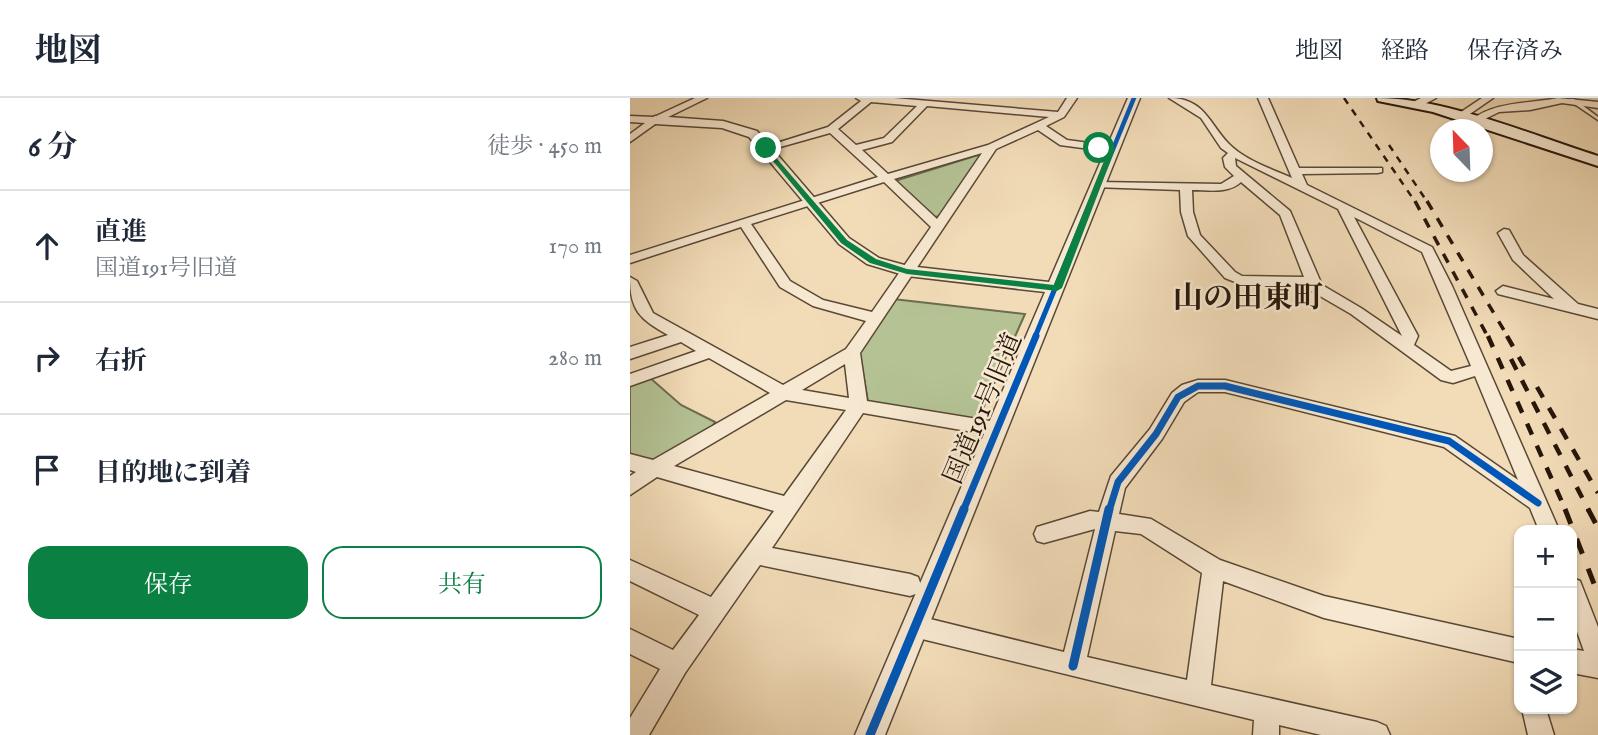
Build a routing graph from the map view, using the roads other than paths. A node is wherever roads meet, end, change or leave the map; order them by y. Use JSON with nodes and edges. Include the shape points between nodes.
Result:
{"nodes":[{"id":1,"x":702,"y":98,"type":"edge"},
{"id":2,"x":860,"y":98,"type":"edge"},
{"id":3,"x":869,"y":98,"type":"edge"},
{"id":4,"x":1072,"y":98,"type":"edge"},
{"id":5,"x":1134,"y":98,"type":"edge"},
{"id":6,"x":1174,"y":98,"type":"edge"},
{"id":7,"x":1263,"y":98,"type":"edge"},
{"id":8,"x":1383,"y":98,"type":"edge"},
{"id":9,"x":1488,"y":98,"type":"edge"},
{"id":10,"x":1573,"y":99,"type":"edge"},
{"id":11,"x":1423,"y":101,"type":"edge"},
{"id":12,"x":925,"y":104,"type":"junction"},
{"id":13,"x":1598,"y":105,"type":"edge"},
{"id":14,"x":1061,"y":115,"type":"junction"},
{"id":15,"x":1470,"y":118,"type":"junction"},
{"id":16,"x":630,"y":119,"type":"edge"},
{"id":17,"x":1598,"y":119,"type":"edge"},
{"id":18,"x":655,"y":120,"type":"junction"},
{"id":19,"x":1039,"y":126,"type":"junction"},
{"id":20,"x":832,"y":129,"type":"junction"},
{"id":21,"x":630,"y":139,"type":"edge"},
{"id":22,"x":992,"y":147,"type":"junction"},
{"id":23,"x":766,"y":148,"type":"junction"},
{"id":24,"x":855,"y":149,"type":"junction"},
{"id":25,"x":1112,"y":149,"type":"junction"},
{"id":26,"x":1235,"y":153,"type":"junction"},
{"id":27,"x":1598,"y":160,"type":"edge"},
{"id":28,"x":1378,"y":170,"type":"dead end"},
{"id":29,"x":1295,"y":171,"type":"junction"},
{"id":30,"x":1240,"y":176,"type":"junction"},
{"id":31,"x":886,"y":178,"type":"junction"},
{"id":32,"x":1097,"y":185,"type":"junction"},
{"id":33,"x":1186,"y":188,"type":"junction"},
{"id":34,"x":1303,"y":188,"type":"junction"},
{"id":35,"x":811,"y":200,"type":"junction"},
{"id":36,"x":1343,"y":208,"type":"junction"},
{"id":37,"x":744,"y":222,"type":"junction"},
{"id":38,"x":938,"y":226,"type":"junction"},
{"id":39,"x":1504,"y":233,"type":"dead end"},
{"id":40,"x":630,"y":259,"type":"edge"},
{"id":41,"x":907,"y":271,"type":"junction"},
{"id":42,"x":630,"y":281,"type":"edge"},
{"id":43,"x":1315,"y":286,"type":"junction"},
{"id":44,"x":1057,"y":288,"type":"junction"},
{"id":45,"x":1503,"y":291,"type":"dead end"},
{"id":46,"x":1574,"y":309,"type":"junction"},
{"id":47,"x":1596,"y":310,"type":"edge"},
{"id":48,"x":647,"y":316,"type":"junction"},
{"id":49,"x":875,"y":318,"type":"junction"},
{"id":50,"x":630,"y":321,"type":"edge"},
{"id":51,"x":682,"y":336,"type":"junction"},
{"id":52,"x":1405,"y":347,"type":"junction"},
{"id":53,"x":710,"y":352,"type":"junction"},
{"id":54,"x":630,"y":353,"type":"edge"},
{"id":55,"x":852,"y":353,"type":"junction"},
{"id":56,"x":1480,"y":369,"type":"junction"},
{"id":57,"x":630,"y":380,"type":"edge"},
{"id":58,"x":783,"y":393,"type":"junction"},
{"id":59,"x":859,"y":406,"type":"junction"},
{"id":60,"x":996,"y":429,"type":"junction"},
{"id":61,"x":630,"y":461,"type":"edge"},
{"id":62,"x":654,"y":469,"type":"junction"},
{"id":63,"x":630,"y":487,"type":"edge"},
{"id":64,"x":1538,"y":503,"type":"junction"},
{"id":65,"x":787,"y":506,"type":"junction"},
{"id":66,"x":1108,"y":520,"type":"junction"},
{"id":67,"x":1547,"y":525,"type":"edge"},
{"id":68,"x":1044,"y":534,"type":"dead end"},
{"id":69,"x":754,"y":554,"type":"junction"},
{"id":70,"x":1214,"y":568,"type":"junction"},
{"id":71,"x":630,"y":570,"type":"edge"},
{"id":72,"x":910,"y":585,"type":"dead end"},
{"id":73,"x":1577,"y":602,"type":"edge"},
{"id":74,"x":715,"y":611,"type":"junction"},
{"id":75,"x":914,"y":626,"type":"junction"},
{"id":76,"x":630,"y":641,"type":"edge"},
{"id":77,"x":1514,"y":651,"type":"edge"},
{"id":78,"x":1598,"y":657,"type":"edge"},
{"id":79,"x":1577,"y":662,"type":"edge"},
{"id":80,"x":677,"y":665,"type":"junction"},
{"id":81,"x":1073,"y":666,"type":"junction"},
{"id":82,"x":1598,"y":666,"type":"edge"},
{"id":83,"x":1198,"y":693,"type":"junction"},
{"id":84,"x":1266,"y":709,"type":"junction"},
{"id":85,"x":1535,"y":714,"type":"edge"},
{"id":86,"x":635,"y":728,"type":"edge"},
{"id":87,"x":870,"y":735,"type":"edge"},
{"id":88,"x":1266,"y":735,"type":"edge"},
{"id":89,"x":1377,"y":735,"type":"edge"},
{"id":90,"x":1541,"y":735,"type":"edge"}],
"edges":[{"from":1,"to":18,"type":"street"},
{"from":2,"to":3,"type":"street"},
{"from":3,"to":12,"type":"street"},
{"from":3,"to":20,"type":"street"},
{"from":4,"to":14,"type":"street"},
{"from":5,"to":25,"type":"street","name":"国道191号旧道"},
{"from":6,"to":26,"type":"street","via":[[1205,116]]},
{"from":7,"to":29,"type":"street"},
{"from":8,"to":11,"type":"main road"},
{"from":9,"to":15,"type":"street"},
{"from":10,"to":13,"type":"street"},
{"from":10,"to":15,"type":"street","via":[[1497,109]]},
{"from":10,"to":17,"type":"lane"},
{"from":11,"to":15,"type":"main road"},
{"from":12,"to":14,"type":"street"},
{"from":12,"to":24,"type":"street","via":[[888,140]]},
{"from":14,"to":19,"type":"street"},
{"from":15,"to":27,"type":"main road"},
{"from":16,"to":18,"type":"street"},
{"from":18,"to":21,"type":"street"},
{"from":18,"to":23,"type":"street","via":[[737,127]]},
{"from":19,"to":22,"type":"street"},
{"from":19,"to":25,"type":"street","via":[[1066,144]]},
{"from":20,"to":23,"type":"street"},
{"from":20,"to":24,"type":"street"},
{"from":22,"to":31,"type":"street"},
{"from":22,"to":38,"type":"street"},
{"from":23,"to":35,"type":"street"},
{"from":24,"to":31,"type":"street"},
{"from":25,"to":32,"type":"street","name":"国道191号旧道"},
{"from":26,"to":30,"type":"street","via":[[1227,160]]},
{"from":26,"to":34,"type":"street"},
{"from":28,"to":29,"type":"street"},
{"from":29,"to":34,"type":"street"},
{"from":30,"to":33,"type":"street","via":[[1230,185]]},
{"from":30,"to":43,"type":"street","via":[[1286,214]]},
{"from":31,"to":35,"type":"street"},
{"from":31,"to":38,"type":"street"},
{"from":32,"to":33,"type":"street"},
{"from":32,"to":44,"type":"street","name":"国道191号旧道"},
{"from":33,"to":43,"type":"street","via":[[1194,236],[1230,275],[1304,281]]},
{"from":34,"to":36,"type":"street"},
{"from":35,"to":37,"type":"street"},
{"from":35,"to":41,"type":"street","via":[[848,245],[873,261]]},
{"from":36,"to":52,"type":"street","via":[[1410,336]]},
{"from":36,"to":56,"type":"street","via":[[1427,250],[1448,286]]},
{"from":37,"to":40,"type":"street"},
{"from":37,"to":49,"type":"street","via":[[791,288],[818,303]]},
{"from":38,"to":41,"type":"street"},
{"from":39,"to":46,"type":"street","via":[[1518,257]]},
{"from":41,"to":44,"type":"street"},
{"from":41,"to":49,"type":"street"},
{"from":42,"to":48,"type":"street"},
{"from":43,"to":52,"type":"street"},
{"from":44,"to":60,"type":"street","name":"国道191号旧道"},
{"from":45,"to":46,"type":"street"},
{"from":46,"to":47,"type":"street"},
{"from":48,"to":50,"type":"street"},
{"from":48,"to":51,"type":"street"},
{"from":49,"to":55,"type":"street"},
{"from":51,"to":53,"type":"street"},
{"from":51,"to":54,"type":"street"},
{"from":52,"to":56,"type":"street","via":[[1447,376]]},
{"from":53,"to":57,"type":"street"},
{"from":53,"to":58,"type":"street"},
{"from":55,"to":58,"type":"street"},
{"from":55,"to":59,"type":"street"},
{"from":56,"to":64,"type":"street"},
{"from":58,"to":59,"type":"street"},
{"from":58,"to":62,"type":"street"},
{"from":59,"to":60,"type":"street"},
{"from":59,"to":65,"type":"street"},
{"from":60,"to":75,"type":"street","name":"国道191号旧道"},
{"from":61,"to":62,"type":"street"},
{"from":62,"to":63,"type":"street"},
{"from":62,"to":65,"type":"street"},
{"from":64,"to":66,"type":"street","via":[[1449,441],[1203,384],[1176,400],[1157,433],[1121,474]]},
{"from":64,"to":67,"type":"street"},
{"from":65,"to":69,"type":"street"},
{"from":66,"to":68,"type":"street","via":[[1090,520]]},
{"from":66,"to":70,"type":"street","via":[[1144,525]]},
{"from":66,"to":81,"type":"street"},
{"from":69,"to":72,"type":"street"},
{"from":69,"to":74,"type":"street"},
{"from":70,"to":77,"type":"street","via":[[1347,614]]},
{"from":70,"to":83,"type":"street"},
{"from":71,"to":74,"type":"street"},
{"from":73,"to":78,"type":"street"},
{"from":74,"to":80,"type":"street"},
{"from":75,"to":81,"type":"street"},
{"from":75,"to":87,"type":"street","name":"国道191号旧道"},
{"from":76,"to":80,"type":"street"},
{"from":79,"to":82,"type":"street"},
{"from":80,"to":86,"type":"street"},
{"from":81,"to":83,"type":"street"},
{"from":83,"to":84,"type":"street"},
{"from":84,"to":88,"type":"street"},
{"from":84,"to":89,"type":"street"},
{"from":85,"to":90,"type":"street"}]}
